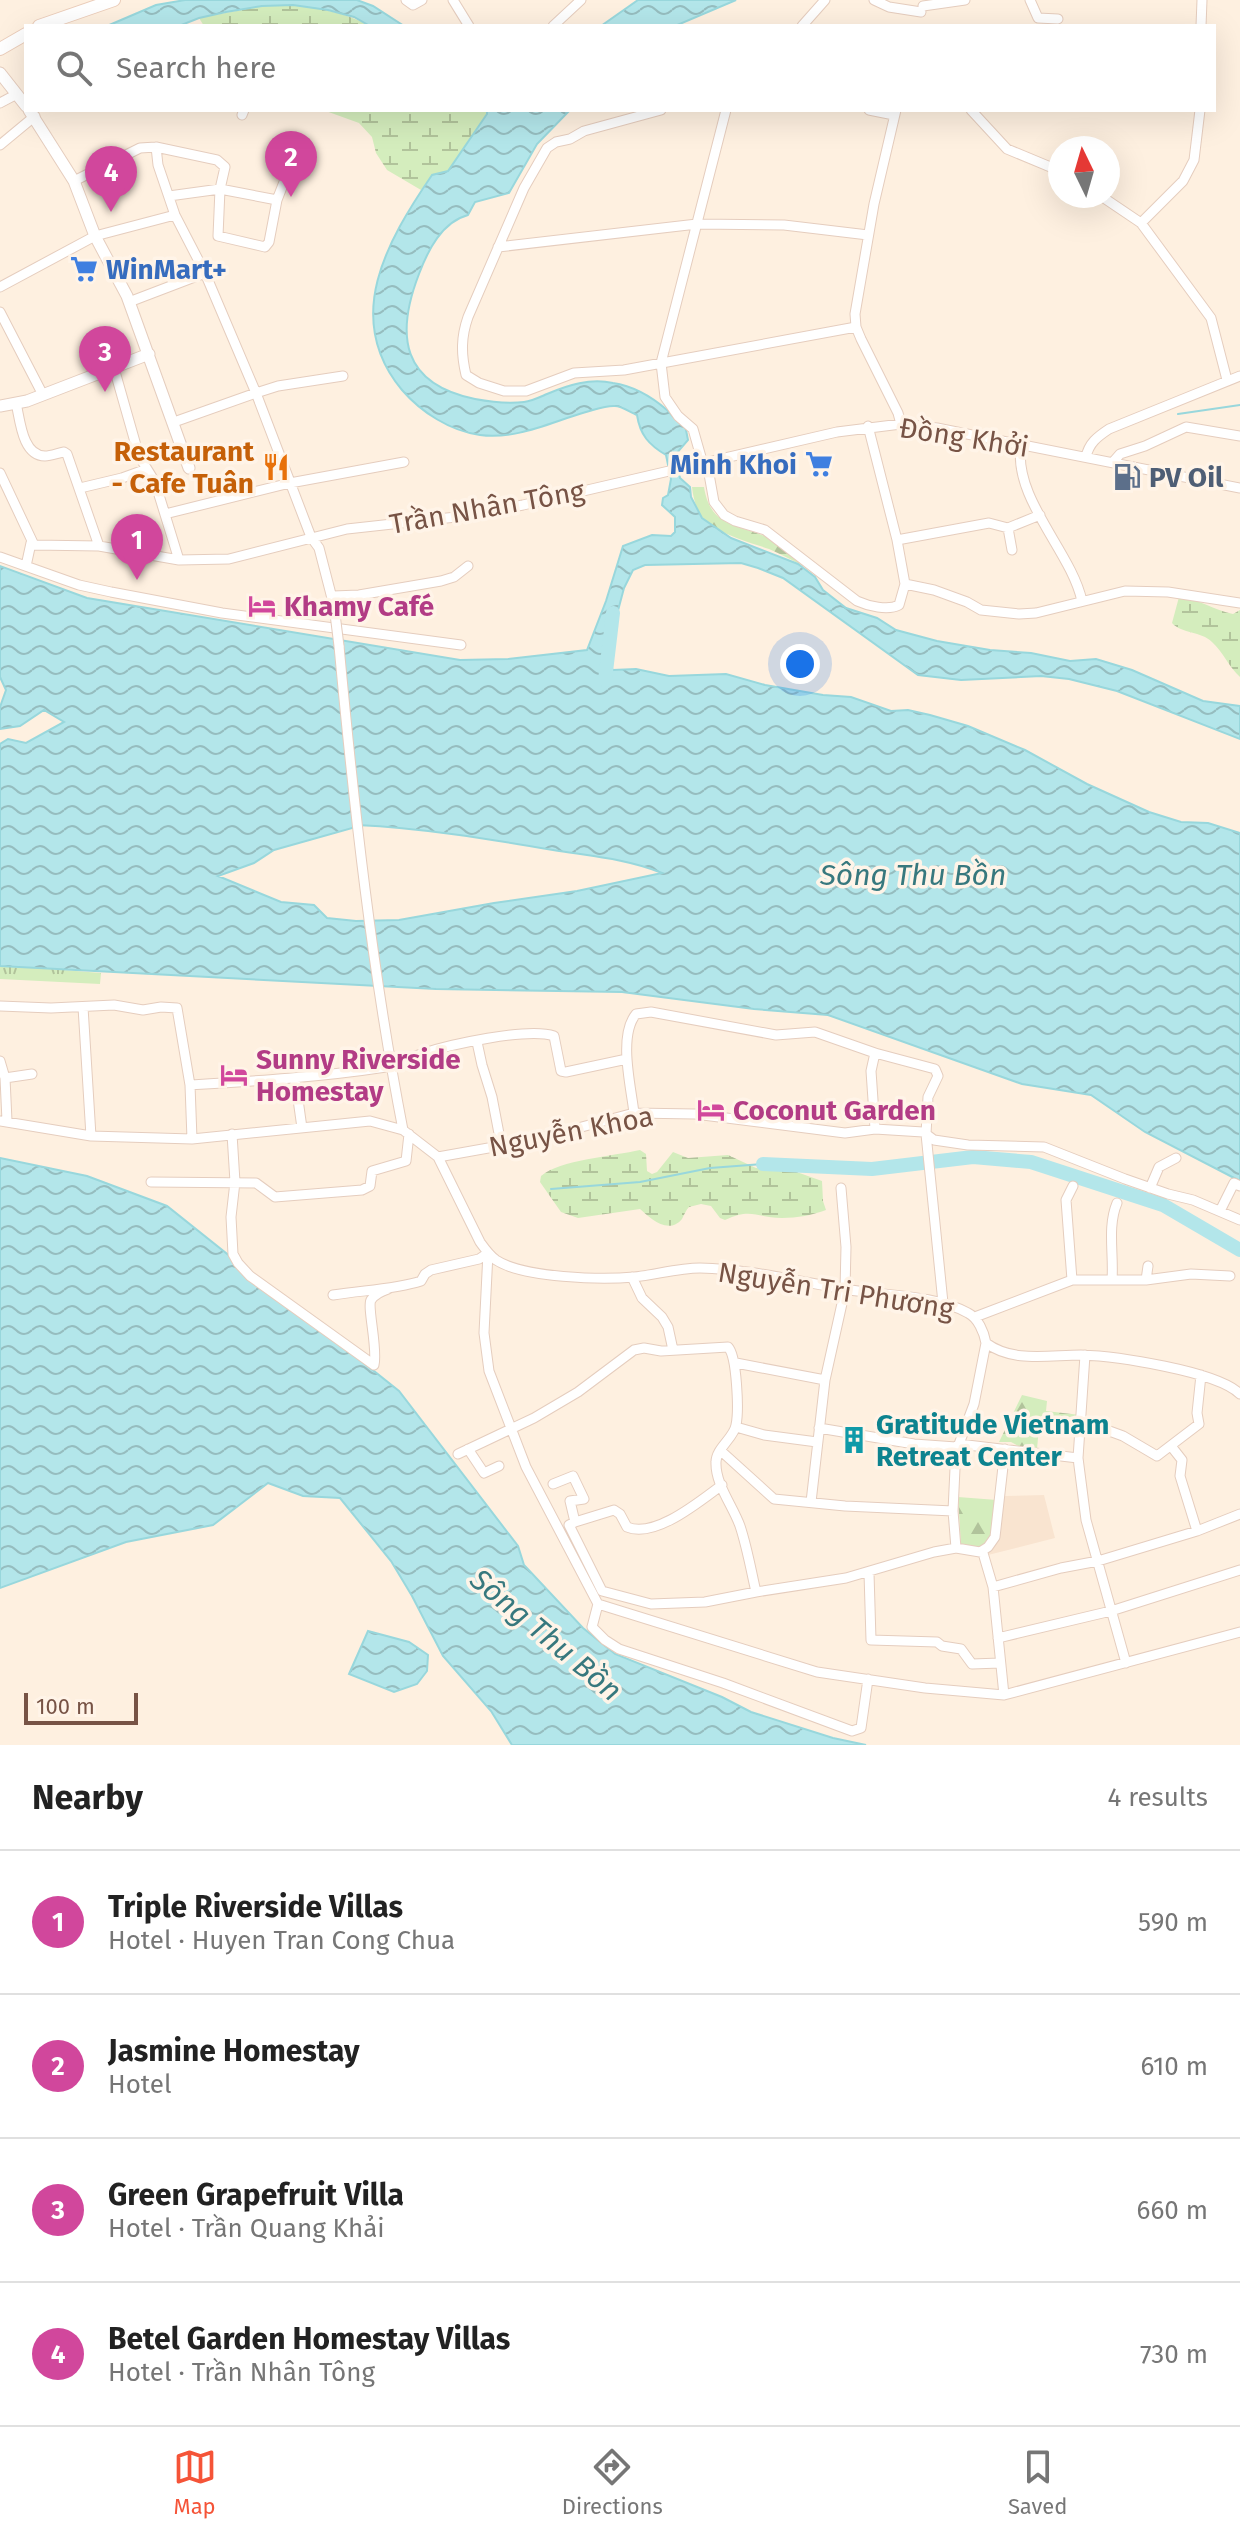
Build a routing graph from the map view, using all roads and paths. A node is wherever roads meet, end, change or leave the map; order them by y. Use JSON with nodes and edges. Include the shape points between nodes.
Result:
{"nodes":[{"id":1,"x":114,"y":0,"type":"edge"},
{"id":2,"x":406,"y":0,"type":"edge"},
{"id":3,"x":422,"y":0,"type":"edge"},
{"id":4,"x":453,"y":0,"type":"edge"},
{"id":5,"x":582,"y":0,"type":"edge"},
{"id":6,"x":825,"y":0,"type":"edge"},
{"id":7,"x":874,"y":0,"type":"edge"},
{"id":8,"x":965,"y":0,"type":"edge"},
{"id":9,"x":1030,"y":0,"type":"edge"},
{"id":10,"x":1202,"y":0,"type":"edge"},
{"id":11,"x":594,"y":6,"type":"dead end"},
{"id":12,"x":923,"y":6,"type":"edge"},
{"id":13,"x":1058,"y":19,"type":"dead end"},
{"id":14,"x":919,"y":23,"type":"dead end"},
{"id":15,"x":45,"y":24,"type":"edge"},
{"id":16,"x":468,"y":24,"type":"edge"},
{"id":17,"x":555,"y":24,"type":"edge"},
{"id":18,"x":804,"y":24,"type":"edge"},
{"id":19,"x":1201,"y":24,"type":"edge"},
{"id":20,"x":24,"y":35,"type":"edge"},
{"id":21,"x":0,"y":49,"type":"edge"},
{"id":22,"x":0,"y":73,"type":"edge"},
{"id":23,"x":0,"y":103,"type":"edge"},
{"id":24,"x":24,"y":103,"type":"edge"},
{"id":25,"x":30,"y":112,"type":"edge"},
{"id":26,"x":654,"y":112,"type":"edge"},
{"id":27,"x":725,"y":112,"type":"edge"},
{"id":28,"x":973,"y":112,"type":"edge"},
{"id":29,"x":1200,"y":112,"type":"edge"},
{"id":30,"x":895,"y":113,"type":"edge"},
{"id":31,"x":0,"y":145,"type":"edge"},
{"id":32,"x":156,"y":147,"type":"junction"},
{"id":33,"x":306,"y":158,"type":"dead end"},
{"id":34,"x":1048,"y":166,"type":"edge"},
{"id":35,"x":74,"y":181,"type":"junction"},
{"id":36,"x":220,"y":189,"type":"junction"},
{"id":37,"x":169,"y":196,"type":"junction"},
{"id":38,"x":277,"y":200,"type":"junction"},
{"id":39,"x":1119,"y":208,"type":"edge"},
{"id":40,"x":175,"y":215,"type":"junction"},
{"id":41,"x":1141,"y":223,"type":"junction"},
{"id":42,"x":697,"y":224,"type":"junction"},
{"id":43,"x":868,"y":235,"type":"junction"},
{"id":44,"x":95,"y":236,"type":"junction"},
{"id":45,"x":498,"y":247,"type":"junction"},
{"id":46,"x":205,"y":273,"type":"junction"},
{"id":47,"x":0,"y":287,"type":"edge"},
{"id":48,"x":129,"y":302,"type":"junction"},
{"id":49,"x":0,"y":312,"type":"edge"},
{"id":50,"x":856,"y":327,"type":"junction"},
{"id":51,"x":149,"y":354,"type":"junction"},
{"id":52,"x":661,"y":363,"type":"junction"},
{"id":53,"x":114,"y":368,"type":"junction"},
{"id":54,"x":343,"y":376,"type":"dead end"},
{"id":55,"x":1240,"y":376,"type":"edge"},
{"id":56,"x":1227,"y":380,"type":"junction"},
{"id":57,"x":256,"y":393,"type":"junction"},
{"id":58,"x":43,"y":395,"type":"junction"},
{"id":59,"x":16,"y":403,"type":"junction"},
{"id":60,"x":0,"y":406,"type":"edge"},
{"id":61,"x":174,"y":422,"type":"junction"},
{"id":62,"x":901,"y":424,"type":"junction"},
{"id":63,"x":868,"y":426,"type":"junction"},
{"id":64,"x":1240,"y":436,"type":"edge"},
{"id":65,"x":1021,"y":445,"type":"junction"},
{"id":66,"x":1086,"y":457,"type":"junction"},
{"id":67,"x":404,"y":462,"type":"dead end"},
{"id":68,"x":1113,"y":462,"type":"junction"},
{"id":69,"x":705,"y":464,"type":"junction"},
{"id":70,"x":689,"y":467,"type":"joint"},
{"id":71,"x":189,"y":468,"type":"dead end"},
{"id":72,"x":147,"y":469,"type":"junction"},
{"id":73,"x":0,"y":473,"type":"edge"},
{"id":74,"x":290,"y":483,"type":"junction"},
{"id":75,"x":80,"y":488,"type":"junction"},
{"id":76,"x":1240,"y":488,"type":"edge"},
{"id":77,"x":165,"y":514,"type":"junction"},
{"id":78,"x":1040,"y":515,"type":"junction"},
{"id":79,"x":1008,"y":528,"type":"junction"},
{"id":80,"x":311,"y":537,"type":"junction"},
{"id":81,"x":897,"y":540,"type":"junction"},
{"id":82,"x":31,"y":543,"type":"junction"},
{"id":83,"x":99,"y":546,"type":"junction"},
{"id":84,"x":1012,"y":550,"type":"dead end"},
{"id":85,"x":0,"y":557,"type":"edge"},
{"id":86,"x":179,"y":560,"type":"junction"},
{"id":87,"x":26,"y":566,"type":"junction"},
{"id":88,"x":468,"y":566,"type":"dead end"},
{"id":89,"x":905,"y":584,"type":"junction"},
{"id":90,"x":334,"y":601,"type":"junction"},
{"id":91,"x":1082,"y":601,"type":"junction"},
{"id":92,"x":1240,"y":603,"type":"edge"},
{"id":93,"x":461,"y":645,"type":"dead end"},
{"id":94,"x":0,"y":1006,"type":"edge"},
{"id":95,"x":83,"y":1007,"type":"junction"},
{"id":96,"x":477,"y":1042,"type":"junction"},
{"id":97,"x":875,"y":1053,"type":"junction"},
{"id":98,"x":627,"y":1059,"type":"junction"},
{"id":99,"x":0,"y":1061,"type":"edge"},
{"id":100,"x":391,"y":1066,"type":"junction"},
{"id":101,"x":32,"y":1074,"type":"dead end"},
{"id":102,"x":5,"y":1078,"type":"junction"},
{"id":103,"x":295,"y":1078,"type":"junction"},
{"id":104,"x":190,"y":1085,"type":"junction"},
{"id":105,"x":634,"y":1113,"type":"junction"},
{"id":106,"x":3,"y":1121,"type":"edge"},
{"id":107,"x":302,"y":1128,"type":"junction"},
{"id":108,"x":875,"y":1129,"type":"junction"},
{"id":109,"x":406,"y":1132,"type":"junction"},
{"id":110,"x":232,"y":1134,"type":"junction"},
{"id":111,"x":926,"y":1134,"type":"junction"},
{"id":112,"x":91,"y":1136,"type":"junction"},
{"id":113,"x":192,"y":1139,"type":"junction"},
{"id":114,"x":501,"y":1144,"type":"junction"},
{"id":115,"x":438,"y":1157,"type":"junction"},
{"id":116,"x":1176,"y":1158,"type":"dead end"},
{"id":117,"x":151,"y":1182,"type":"dead end"},
{"id":118,"x":235,"y":1182,"type":"junction"},
{"id":119,"x":1073,"y":1186,"type":"dead end"},
{"id":120,"x":1240,"y":1186,"type":"edge"},
{"id":121,"x":841,"y":1188,"type":"dead end"},
{"id":122,"x":1150,"y":1188,"type":"junction"},
{"id":123,"x":1117,"y":1203,"type":"dead end"},
{"id":124,"x":1220,"y":1211,"type":"junction"},
{"id":125,"x":1240,"y":1220,"type":"edge"},
{"id":126,"x":488,"y":1253,"type":"junction"},
{"id":127,"x":1148,"y":1266,"type":"dead end"},
{"id":128,"x":1230,"y":1276,"type":"dead end"},
{"id":129,"x":632,"y":1277,"type":"junction"},
{"id":130,"x":1072,"y":1280,"type":"junction"},
{"id":131,"x":1112,"y":1280,"type":"junction"},
{"id":132,"x":1146,"y":1280,"type":"junction"},
{"id":133,"x":388,"y":1289,"type":"junction"},
{"id":134,"x":845,"y":1290,"type":"junction"},
{"id":135,"x":333,"y":1295,"type":"dead end"},
{"id":136,"x":943,"y":1303,"type":"junction"},
{"id":137,"x":975,"y":1317,"type":"junction"},
{"id":138,"x":986,"y":1343,"type":"junction"},
{"id":139,"x":673,"y":1350,"type":"junction"},
{"id":140,"x":1085,"y":1355,"type":"junction"},
{"id":141,"x":736,"y":1363,"type":"junction"},
{"id":142,"x":1201,"y":1375,"type":"junction"},
{"id":143,"x":825,"y":1380,"type":"junction"},
{"id":144,"x":1239,"y":1391,"type":"edge"},
{"id":145,"x":1082,"y":1421,"type":"junction"},
{"id":146,"x":736,"y":1427,"type":"junction"},
{"id":147,"x":819,"y":1428,"type":"junction"},
{"id":148,"x":510,"y":1429,"type":"junction"},
{"id":149,"x":817,"y":1442,"type":"junction"},
{"id":150,"x":957,"y":1446,"type":"junction"},
{"id":151,"x":1171,"y":1446,"type":"junction"},
{"id":152,"x":1005,"y":1449,"type":"junction"},
{"id":153,"x":721,"y":1451,"type":"junction"},
{"id":154,"x":1078,"y":1458,"type":"junction"},
{"id":155,"x":499,"y":1466,"type":"dead end"},
{"id":156,"x":553,"y":1484,"type":"dead end"},
{"id":157,"x":722,"y":1485,"type":"junction"},
{"id":158,"x":811,"y":1502,"type":"junction"},
{"id":159,"x":953,"y":1511,"type":"junction"},
{"id":160,"x":1240,"y":1514,"type":"edge"},
{"id":161,"x":575,"y":1522,"type":"junction"},
{"id":162,"x":1197,"y":1531,"type":"junction"},
{"id":163,"x":956,"y":1548,"type":"junction"},
{"id":164,"x":980,"y":1552,"type":"junction"},
{"id":165,"x":1098,"y":1561,"type":"junction"},
{"id":166,"x":1240,"y":1570,"type":"edge"},
{"id":167,"x":869,"y":1573,"type":"junction"},
{"id":168,"x":993,"y":1587,"type":"junction"},
{"id":169,"x":756,"y":1592,"type":"junction"},
{"id":170,"x":598,"y":1604,"type":"junction"},
{"id":171,"x":1111,"y":1611,"type":"junction"},
{"id":172,"x":1240,"y":1632,"type":"edge"},
{"id":173,"x":998,"y":1638,"type":"junction"},
{"id":174,"x":1000,"y":1663,"type":"junction"},
{"id":175,"x":1126,"y":1663,"type":"junction"},
{"id":176,"x":868,"y":1679,"type":"junction"},
{"id":177,"x":1004,"y":1695,"type":"junction"}],
"edges":[{"from":1,"to":15,"type":"main road"},
{"from":2,"to":3,"type":"street","via":[[413,5]]},
{"from":4,"to":16,"type":"street"},
{"from":5,"to":11,"type":"street"},
{"from":5,"to":17,"type":"street"},
{"from":6,"to":18,"type":"street"},
{"from":7,"to":12,"type":"street","via":[[889,7]]},
{"from":8,"to":12,"type":"street"},
{"from":9,"to":13,"type":"street","via":[[1038,18]]},
{"from":10,"to":19,"type":"street"},
{"from":12,"to":14,"type":"street"},
{"from":20,"to":21,"type":"main road"},
{"from":22,"to":24,"type":"street"},
{"from":23,"to":24,"type":"street"},
{"from":24,"to":31,"type":"street"},
{"from":25,"to":35,"type":"street"},
{"from":26,"to":45,"type":"street","via":[[584,131],[547,148]]},
{"from":27,"to":42,"type":"street"},
{"from":28,"to":34,"type":"street","via":[[1007,149]]},
{"from":29,"to":41,"type":"street","via":[[1194,160],[1183,181]]},
{"from":30,"to":43,"type":"street"},
{"from":32,"to":35,"type":"street","via":[[140,148]]},
{"from":32,"to":36,"type":"street","via":[[223,164]]},
{"from":32,"to":37,"type":"street"},
{"from":33,"to":38,"type":"street","via":[[293,159]]},
{"from":35,"to":44,"type":"street"},
{"from":36,"to":37,"type":"street"},
{"from":36,"to":38,"type":"street"},
{"from":36,"to":38,"type":"street","via":[[218,236],[265,247]]},
{"from":37,"to":40,"type":"street"},
{"from":39,"to":41,"type":"street"},
{"from":40,"to":44,"type":"street"},
{"from":40,"to":46,"type":"street"},
{"from":41,"to":56,"type":"street","via":[[1211,318]]},
{"from":42,"to":43,"type":"street","via":[[784,225]]},
{"from":42,"to":45,"type":"street"},
{"from":42,"to":52,"type":"street"},
{"from":43,"to":50,"type":"street"},
{"from":44,"to":47,"type":"street"},
{"from":44,"to":48,"type":"street"},
{"from":45,"to":52,"type":"street","via":[[463,332],[469,378],[504,391],[526,391],[574,373]]},
{"from":46,"to":48,"type":"street"},
{"from":46,"to":57,"type":"street"},
{"from":48,"to":51,"type":"street"},
{"from":49,"to":58,"type":"street"},
{"from":50,"to":52,"type":"street"},
{"from":50,"to":62,"type":"street"},
{"from":51,"to":53,"type":"street"},
{"from":51,"to":61,"type":"street"},
{"from":52,"to":69,"type":"street","via":[[665,397],[693,429]]},
{"from":53,"to":58,"type":"street"},
{"from":53,"to":72,"type":"street"},
{"from":54,"to":57,"type":"street"},
{"from":55,"to":56,"type":"street"},
{"from":56,"to":66,"type":"street","via":[[1109,429],[1096,437]]},
{"from":57,"to":61,"type":"street"},
{"from":57,"to":74,"type":"street"},
{"from":58,"to":59,"type":"street"},
{"from":59,"to":60,"type":"street"},
{"from":59,"to":75,"type":"street","via":[[25,443],[41,456],[65,452]]},
{"from":61,"to":71,"type":"street"},
{"from":62,"to":63,"type":"street","name":"Đồng Khởi"},
{"from":62,"to":65,"type":"street","name":"Đồng Khởi"},
{"from":63,"to":69,"type":"street","name":"Đồng Khởi"},
{"from":63,"to":81,"type":"street"},
{"from":64,"to":68,"type":"street","via":[[1186,427],[1120,454]]},
{"from":65,"to":66,"type":"street","name":"Đồng Khởi"},
{"from":65,"to":78,"type":"street","via":[[1023,476]]},
{"from":66,"to":68,"type":"street","name":"Đồng Khởi"},
{"from":67,"to":74,"type":"street"},
{"from":68,"to":76,"type":"street","name":"Đồng Khởi"},
{"from":69,"to":70,"type":"street","name":"Đồng Khởi"},
{"from":69,"to":89,"type":"street","via":[[714,502],[724,515],[765,530],[857,601],[895,608]]},
{"from":70,"to":80,"type":"street","name":"Trần Nhân Tông","via":[[498,510]]},
{"from":72,"to":75,"type":"street"},
{"from":72,"to":77,"type":"street"},
{"from":73,"to":82,"type":"street"},
{"from":74,"to":77,"type":"street"},
{"from":74,"to":80,"type":"street"},
{"from":75,"to":83,"type":"street"},
{"from":77,"to":86,"type":"street"},
{"from":78,"to":79,"type":"street"},
{"from":78,"to":91,"type":"street","via":[[1077,580]]},
{"from":79,"to":81,"type":"street","via":[[989,523]]},
{"from":79,"to":84,"type":"street"},
{"from":80,"to":86,"type":"street","name":"Trần Nhân Tông","via":[[229,559]]},
{"from":80,"to":90,"type":"street"},
{"from":81,"to":89,"type":"street"},
{"from":82,"to":83,"type":"street","name":"Trần Nhân Tông"},
{"from":82,"to":87,"type":"street"},
{"from":83,"to":86,"type":"street","name":"Trần Nhân Tông"},
{"from":85,"to":87,"type":"street"},
{"from":87,"to":93,"type":"street","via":[[79,585],[207,610]]},
{"from":88,"to":90,"type":"street","via":[[441,581]]},
{"from":89,"to":91,"type":"street","via":[[981,610],[1019,614]]},
{"from":90,"to":100,"type":"street","bridge":true,"via":[[356,827]]},
{"from":91,"to":92,"type":"street","via":[[1148,590]]},
{"from":94,"to":95,"type":"street"},
{"from":95,"to":104,"type":"street","via":[[177,1008]]},
{"from":95,"to":112,"type":"street"},
{"from":96,"to":98,"type":"street","via":[[551,1034],[561,1071],[566,1072]]},
{"from":96,"to":100,"type":"street"},
{"from":96,"to":114,"type":"street"},
{"from":97,"to":98,"type":"street","via":[[815,1032],[776,1035],[651,1012],[632,1018]]},
{"from":97,"to":108,"type":"street"},
{"from":97,"to":111,"type":"street","via":[[937,1072],[928,1097]]},
{"from":98,"to":105,"type":"street"},
{"from":99,"to":102,"type":"street"},
{"from":100,"to":103,"type":"street"},
{"from":100,"to":109,"type":"street"},
{"from":101,"to":102,"type":"street"},
{"from":102,"to":106,"type":"street"},
{"from":103,"to":104,"type":"street"},
{"from":103,"to":107,"type":"street"},
{"from":104,"to":113,"type":"street"},
{"from":105,"to":108,"type":"street","name":"Nguyễn Khoa","via":[[695,1114],[845,1133]]},
{"from":105,"to":114,"type":"street","name":"Nguyễn Khoa"},
{"from":106,"to":112,"type":"street"},
{"from":107,"to":109,"type":"street","via":[[370,1121]]},
{"from":107,"to":110,"type":"street"},
{"from":108,"to":111,"type":"street","name":"Nguyễn Khoa"},
{"from":109,"to":115,"type":"street"},
{"from":109,"to":118,"type":"street","via":[[407,1160],[372,1171],[370,1186],[362,1190],[275,1197],[259,1184]]},
{"from":110,"to":113,"type":"street"},
{"from":110,"to":118,"type":"street"},
{"from":111,"to":122,"type":"street","name":"Nguyễn Khoa","via":[[968,1145],[1044,1147]]},
{"from":111,"to":136,"type":"street"},
{"from":112,"to":113,"type":"street"},
{"from":114,"to":115,"type":"street","name":"Nguyễn Khoa"},
{"from":115,"to":126,"type":"street"},
{"from":116,"to":122,"type":"street","via":[[1159,1167]]},
{"from":117,"to":118,"type":"street"},
{"from":118,"to":133,"type":"street","via":[[231,1217],[238,1263],[374,1365],[369,1306]]},
{"from":119,"to":130,"type":"street","via":[[1066,1200]]},
{"from":120,"to":124,"type":"street","via":[[1234,1183]]},
{"from":121,"to":134,"type":"street"},
{"from":122,"to":124,"type":"street","name":"Nguyễn Khoa"},
{"from":123,"to":131,"type":"street","via":[[1110,1219]]},
{"from":124,"to":125,"type":"street","name":"Nguyễn Khoa"},
{"from":126,"to":129,"type":"street","name":"Nguyễn Tri Phương","via":[[512,1267],[552,1274]]},
{"from":126,"to":133,"type":"street"},
{"from":126,"to":148,"type":"street","via":[[484,1333],[489,1371]]},
{"from":127,"to":132,"type":"street"},
{"from":128,"to":132,"type":"street"},
{"from":129,"to":134,"type":"street","name":"Nguyễn Tri Phương","via":[[696,1268],[748,1271]]},
{"from":129,"to":139,"type":"street","via":[[642,1298],[668,1327]]},
{"from":130,"to":131,"type":"street"},
{"from":130,"to":137,"type":"street"},
{"from":131,"to":132,"type":"street"},
{"from":133,"to":135,"type":"street"},
{"from":134,"to":136,"type":"street","name":"Nguyễn Tri Phương"},
{"from":134,"to":143,"type":"street"},
{"from":136,"to":137,"type":"street","name":"Nguyễn Tri Phương"},
{"from":137,"to":138,"type":"street","name":"Nguyễn Tri Phương"},
{"from":138,"to":140,"type":"street","name":"Nguyễn Tri Phương","via":[[1012,1356]]},
{"from":138,"to":150,"type":"street","via":[[974,1404]]},
{"from":139,"to":141,"type":"street","via":[[728,1347]]},
{"from":139,"to":148,"type":"street","via":[[634,1350],[578,1392]]},
{"from":140,"to":142,"type":"street","name":"Nguyễn Tri Phương"},
{"from":140,"to":145,"type":"street"},
{"from":141,"to":143,"type":"street"},
{"from":141,"to":146,"type":"street"},
{"from":142,"to":144,"type":"street","name":"Nguyễn Tri Phương"},
{"from":142,"to":151,"type":"street","via":[[1199,1424]]},
{"from":143,"to":147,"type":"street"},
{"from":145,"to":151,"type":"street","via":[[1157,1456]]},
{"from":145,"to":154,"type":"street"},
{"from":146,"to":149,"type":"street"},
{"from":146,"to":153,"type":"street"},
{"from":147,"to":149,"type":"street"},
{"from":147,"to":150,"type":"street"},
{"from":148,"to":155,"type":"street","via":[[463,1452],[484,1473]]},
{"from":148,"to":170,"type":"street"},
{"from":149,"to":158,"type":"street"},
{"from":150,"to":152,"type":"street"},
{"from":150,"to":159,"type":"street"},
{"from":151,"to":162,"type":"street","via":[[1182,1460],[1180,1476]]},
{"from":152,"to":154,"type":"street"},
{"from":152,"to":164,"type":"street","via":[[995,1537]]},
{"from":153,"to":157,"type":"street","via":[[716,1464]]},
{"from":153,"to":158,"type":"street","via":[[774,1499]]},
{"from":154,"to":165,"type":"street"},
{"from":156,"to":161,"type":"street","via":[[576,1472],[584,1499],[570,1501]]},
{"from":157,"to":161,"type":"street","via":[[673,1521],[633,1530],[614,1510]]},
{"from":157,"to":169,"type":"street","via":[[739,1524]]},
{"from":158,"to":159,"type":"street"},
{"from":159,"to":163,"type":"street"},
{"from":160,"to":162,"type":"street"},
{"from":161,"to":169,"type":"street","via":[[569,1525],[602,1591],[651,1604],[705,1602]]},
{"from":162,"to":165,"type":"street"},
{"from":163,"to":164,"type":"street"},
{"from":163,"to":167,"type":"street"},
{"from":164,"to":168,"type":"street"},
{"from":165,"to":168,"type":"street"},
{"from":165,"to":171,"type":"street"},
{"from":166,"to":171,"type":"street"},
{"from":167,"to":169,"type":"street"},
{"from":167,"to":174,"type":"street","via":[[871,1640],[937,1642],[961,1649],[972,1664]]},
{"from":168,"to":173,"type":"street"},
{"from":170,"to":176,"type":"street","via":[[817,1672]]},
{"from":170,"to":176,"type":"street","via":[[592,1627],[619,1649],[852,1731],[861,1728]]},
{"from":171,"to":173,"type":"street"},
{"from":171,"to":175,"type":"street"},
{"from":172,"to":175,"type":"street"},
{"from":173,"to":174,"type":"street"},
{"from":174,"to":177,"type":"street"},
{"from":175,"to":177,"type":"street"},
{"from":176,"to":177,"type":"street"}]}
